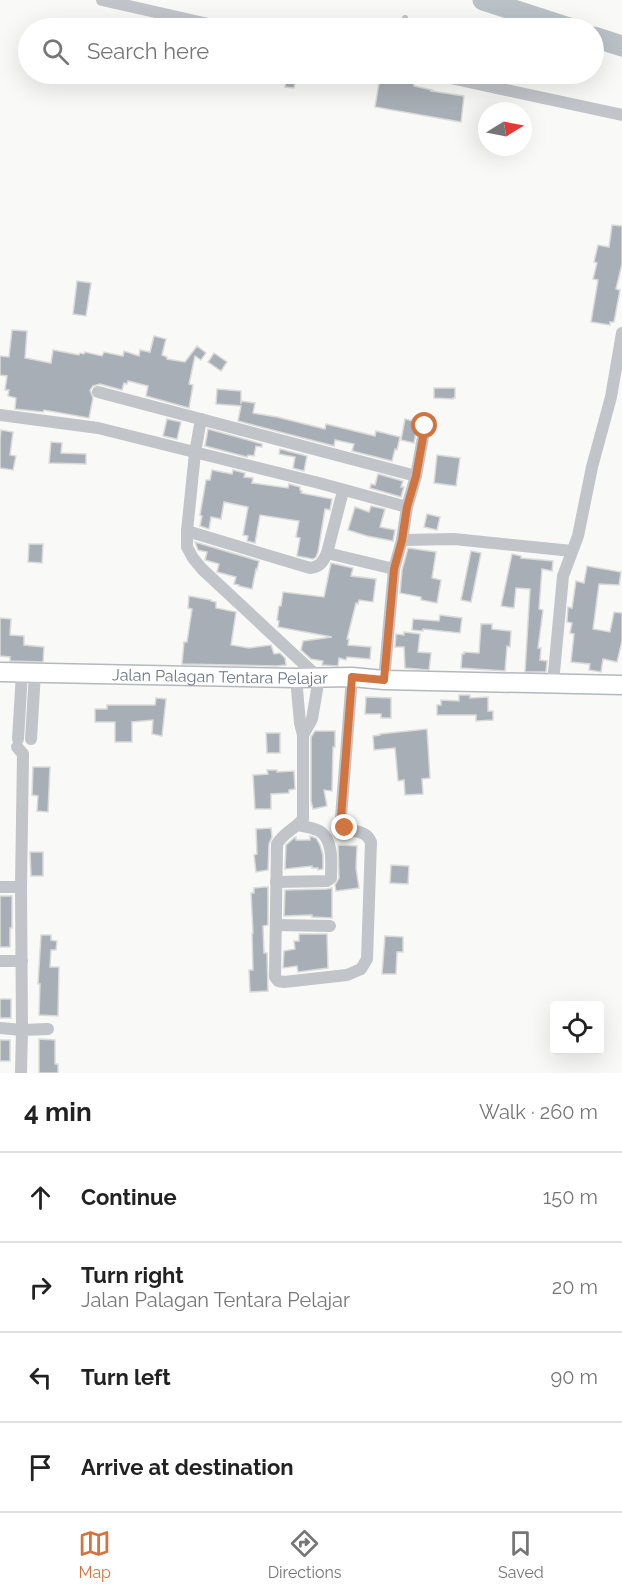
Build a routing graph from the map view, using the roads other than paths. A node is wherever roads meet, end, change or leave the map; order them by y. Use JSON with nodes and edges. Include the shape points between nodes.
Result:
{"nodes":[{"id":1,"x":102,"y":0,"type":"edge"},
{"id":2,"x":182,"y":18,"type":"edge"},
{"id":3,"x":478,"y":84,"type":"edge"},
{"id":4,"x":622,"y":115,"type":"edge"},
{"id":5,"x":622,"y":333,"type":"edge"},
{"id":6,"x":98,"y":392,"type":"dead end"},
{"id":7,"x":0,"y":415,"type":"edge"},
{"id":8,"x":201,"y":419,"type":"junction"},
{"id":9,"x":425,"y":426,"type":"dead end"},
{"id":10,"x":195,"y":453,"type":"junction"},
{"id":11,"x":416,"y":476,"type":"junction"},
{"id":12,"x":343,"y":491,"type":"junction"},
{"id":13,"x":407,"y":507,"type":"junction"},
{"id":14,"x":187,"y":531,"type":"junction"},
{"id":15,"x":402,"y":540,"type":"junction"},
{"id":16,"x":572,"y":550,"type":"junction"},
{"id":17,"x":327,"y":553,"type":"junction"},
{"id":18,"x":394,"y":569,"type":"junction"},
{"id":19,"x":0,"y":672,"type":"edge"},
{"id":20,"x":28,"y":673,"type":"junction"},
{"id":21,"x":352,"y":677,"type":"junction"},
{"id":22,"x":296,"y":678,"type":"junction"},
{"id":23,"x":319,"y":678,"type":"junction"},
{"id":24,"x":384,"y":680,"type":"junction"},
{"id":25,"x":554,"y":683,"type":"junction"},
{"id":26,"x":622,"y":685,"type":"edge"},
{"id":27,"x":303,"y":735,"type":"junction"},
{"id":28,"x":298,"y":825,"type":"junction"},
{"id":29,"x":276,"y":882,"type":"junction"},
{"id":30,"x":0,"y":887,"type":"edge"},
{"id":31,"x":21,"y":887,"type":"junction"},
{"id":32,"x":276,"y":925,"type":"junction"},
{"id":33,"x":330,"y":926,"type":"dead end"},
{"id":34,"x":0,"y":961,"type":"edge"},
{"id":35,"x":22,"y":961,"type":"junction"},
{"id":36,"x":0,"y":1028,"type":"edge"},
{"id":37,"x":48,"y":1029,"type":"dead end"},
{"id":38,"x":22,"y":1030,"type":"junction"},
{"id":39,"x":21,"y":1073,"type":"edge"}],
"edges":[{"from":1,"to":2,"type":"street"},
{"from":3,"to":4,"type":"street"},
{"from":5,"to":16,"type":"street","via":[[611,397]]},
{"from":6,"to":8,"type":"street"},
{"from":7,"to":10,"type":"street","via":[[98,428]]},
{"from":8,"to":10,"type":"street"},
{"from":8,"to":11,"type":"street"},
{"from":9,"to":11,"type":"street"},
{"from":10,"to":12,"type":"street"},
{"from":10,"to":14,"type":"street"},
{"from":11,"to":13,"type":"street"},
{"from":12,"to":13,"type":"street"},
{"from":12,"to":17,"type":"street"},
{"from":13,"to":15,"type":"street"},
{"from":14,"to":17,"type":"street","via":[[310,568],[318,567]]},
{"from":14,"to":23,"type":"street","via":[[187,546],[202,569]]},
{"from":15,"to":16,"type":"street","via":[[454,539]]},
{"from":15,"to":18,"type":"street"},
{"from":16,"to":25,"type":"street","via":[[562,576]]},
{"from":17,"to":18,"type":"street"},
{"from":18,"to":24,"type":"street"},
{"from":19,"to":20,"type":"main road","name":"Jalan Palagan Tentara Pelajar"},
{"from":20,"to":22,"type":"main road","name":"Jalan Palagan Tentara Pelajar"},
{"from":20,"to":31,"type":"street"},
{"from":21,"to":23,"type":"main road","name":"Jalan Palagan Tentara Pelajar"},
{"from":21,"to":24,"type":"main road","name":"Jalan Palagan Tentara Pelajar"},
{"from":21,"to":32,"type":"street","via":[[341,823],[369,837],[371,842],[367,959],[361,969],[347,975],[278,981]]},
{"from":22,"to":23,"type":"main road","name":"Jalan Palagan Tentara Pelajar"},
{"from":22,"to":27,"type":"street"},
{"from":23,"to":27,"type":"street","via":[[312,719]]},
{"from":24,"to":25,"type":"main road","name":"Jalan Palagan Tentara Pelajar"},
{"from":25,"to":26,"type":"main road","name":"Jalan Palagan Tentara Pelajar"},
{"from":27,"to":28,"type":"street","via":[[303,819]]},
{"from":28,"to":29,"type":"street","via":[[277,844]]},
{"from":28,"to":29,"type":"street","via":[[323,834],[330,851],[331,879]]},
{"from":29,"to":32,"type":"street"},
{"from":30,"to":31,"type":"street"},
{"from":31,"to":35,"type":"street"},
{"from":32,"to":33,"type":"street"},
{"from":34,"to":35,"type":"street"},
{"from":35,"to":38,"type":"street"},
{"from":36,"to":38,"type":"street"},
{"from":37,"to":38,"type":"street"},
{"from":38,"to":39,"type":"street"}]}
